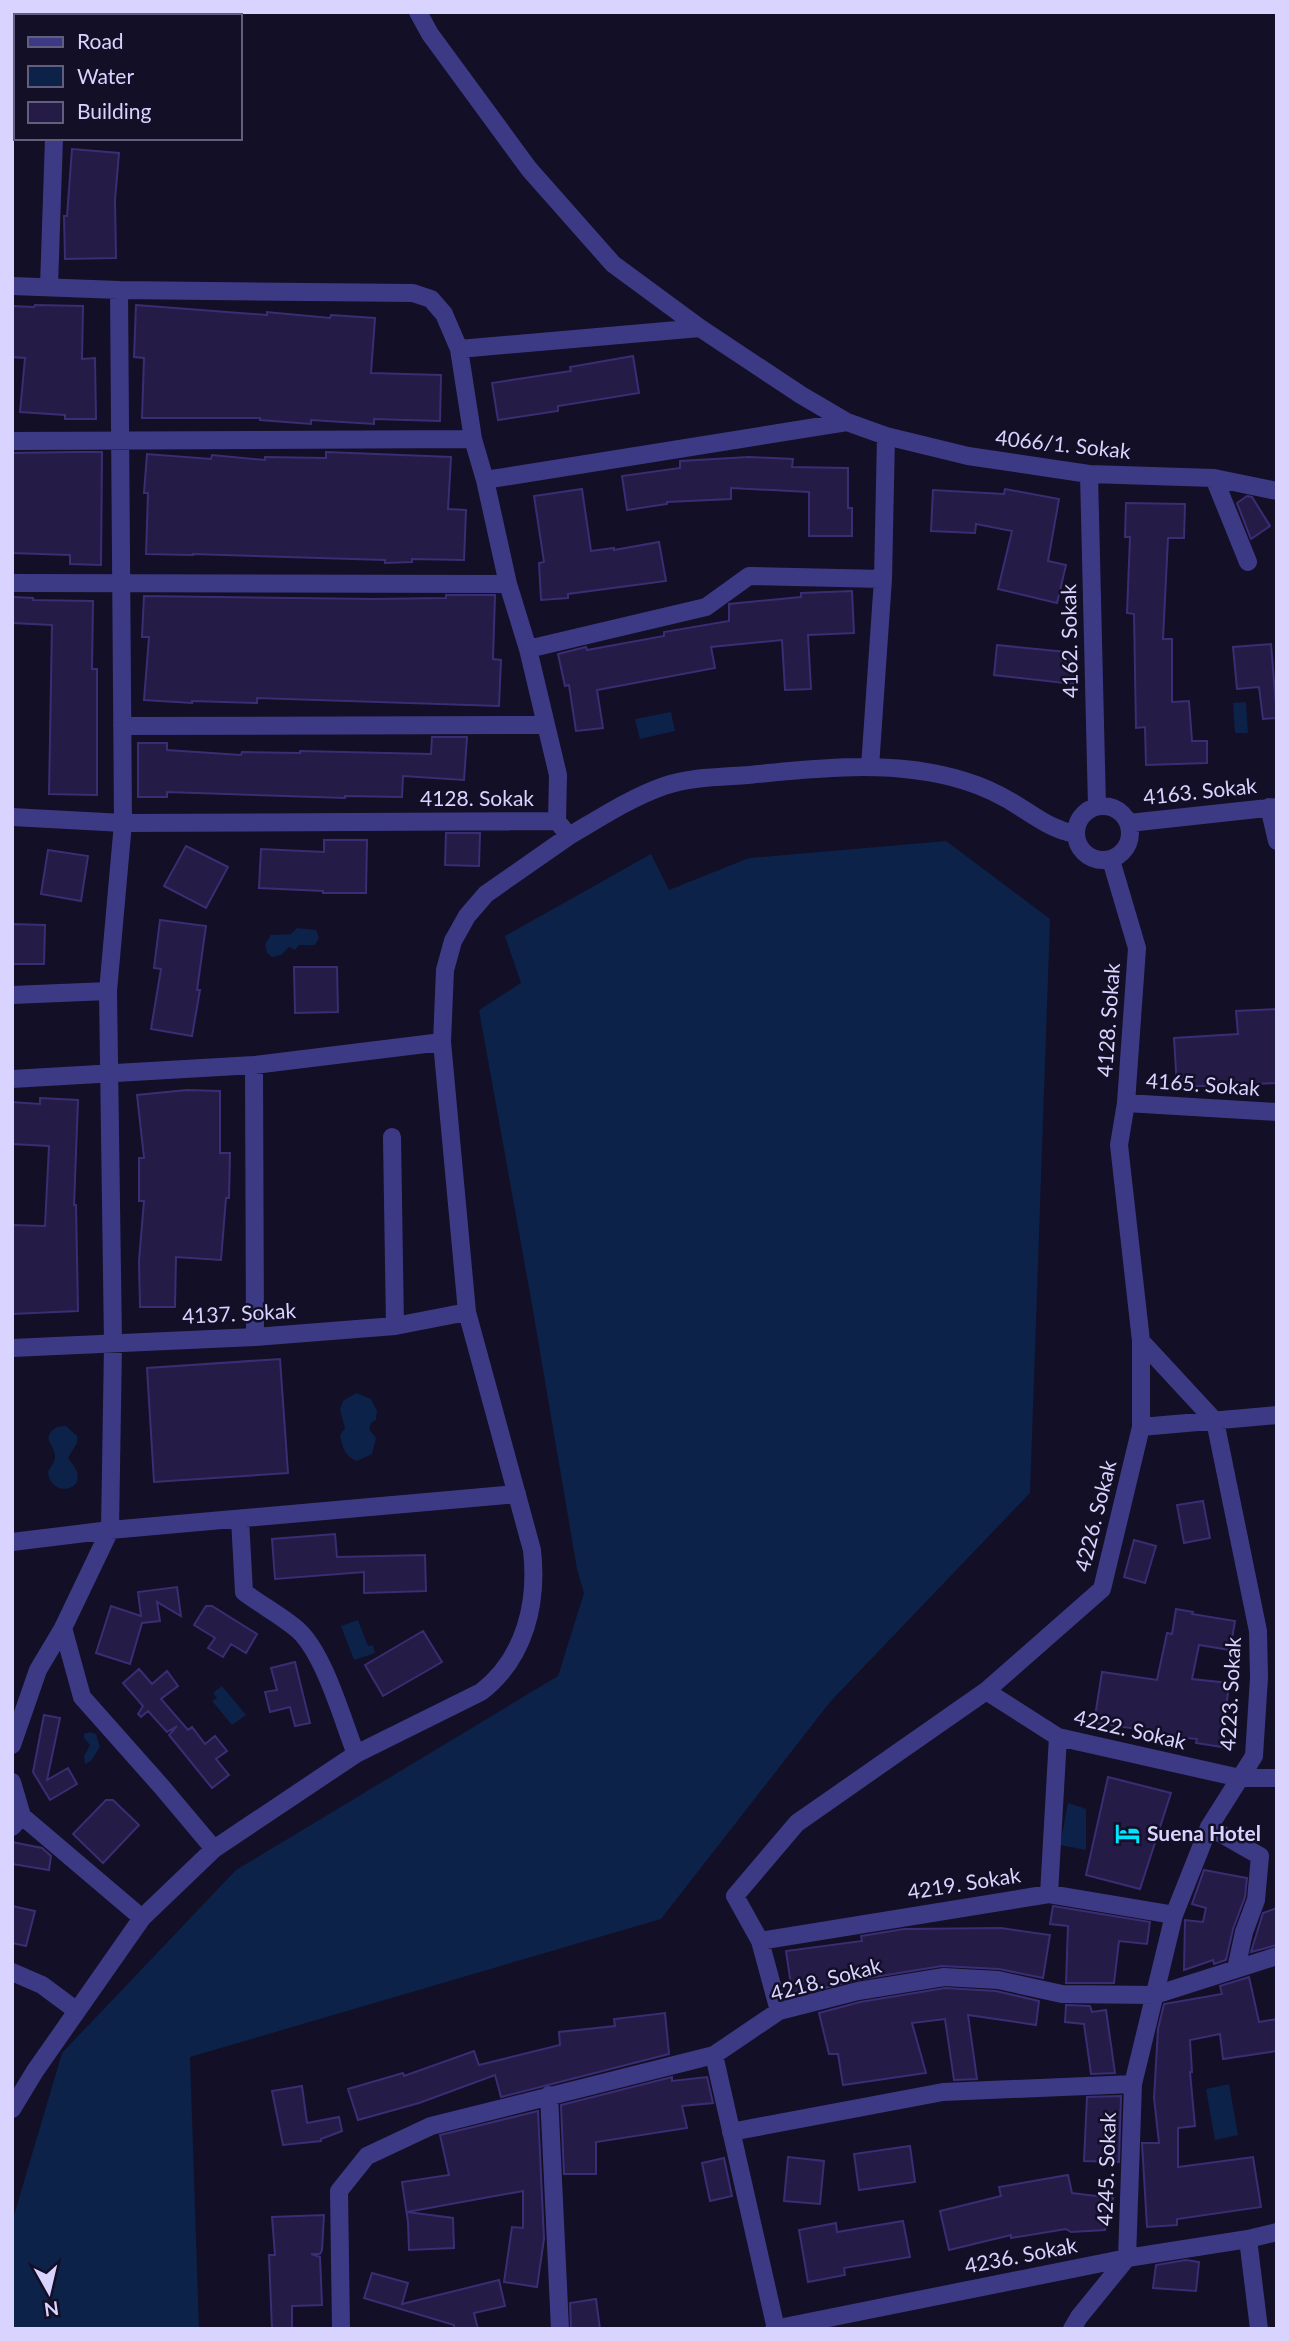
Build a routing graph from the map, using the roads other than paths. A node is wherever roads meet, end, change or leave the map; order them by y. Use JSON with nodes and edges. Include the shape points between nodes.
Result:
{"nodes":[{"id":1,"x":418,"y":12,"type":"edge"},
{"id":2,"x":54,"y":140,"type":"edge"},
{"id":3,"x":12,"y":286,"type":"edge"},
{"id":4,"x":49,"y":286,"type":"junction"},
{"id":5,"x":119,"y":290,"type":"junction"},
{"id":6,"x":700,"y":328,"type":"junction"},
{"id":7,"x":459,"y":349,"type":"junction"},
{"id":8,"x":847,"y":422,"type":"junction"},
{"id":9,"x":886,"y":436,"type":"junction"},
{"id":10,"x":473,"y":439,"type":"junction"},
{"id":11,"x":12,"y":440,"type":"edge"},
{"id":12,"x":120,"y":441,"type":"junction"},
{"id":13,"x":1089,"y":474,"type":"junction"},
{"id":14,"x":1214,"y":478,"type":"junction"},
{"id":15,"x":485,"y":480,"type":"junction"},
{"id":16,"x":1277,"y":491,"type":"edge"},
{"id":17,"x":1248,"y":562,"type":"dead end"},
{"id":18,"x":883,"y":579,"type":"junction"},
{"id":19,"x":12,"y":583,"type":"edge"},
{"id":20,"x":121,"y":583,"type":"junction"},
{"id":21,"x":508,"y":584,"type":"junction"},
{"id":22,"x":528,"y":649,"type":"junction"},
{"id":23,"x":546,"y":725,"type":"junction"},
{"id":24,"x":122,"y":726,"type":"junction"},
{"id":25,"x":870,"y":767,"type":"junction"},
{"id":26,"x":1097,"y":806,"type":"junction"},
{"id":27,"x":1273,"y":807,"type":"edge"},
{"id":28,"x":12,"y":817,"type":"edge"},
{"id":29,"x":557,"y":821,"type":"junction"},
{"id":30,"x":1129,"y":822,"type":"junction"},
{"id":31,"x":123,"y":823,"type":"junction"},
{"id":32,"x":1075,"y":834,"type":"junction"},
{"id":33,"x":569,"y":836,"type":"junction"},
{"id":34,"x":1277,"y":841,"type":"edge"},
{"id":35,"x":1111,"y":860,"type":"junction"},
{"id":36,"x":108,"y":991,"type":"junction"},
{"id":37,"x":12,"y":995,"type":"edge"},
{"id":38,"x":442,"y":1042,"type":"junction"},
{"id":39,"x":254,"y":1065,"type":"junction"},
{"id":40,"x":109,"y":1074,"type":"junction"},
{"id":41,"x":12,"y":1079,"type":"edge"},
{"id":42,"x":1126,"y":1103,"type":"junction"},
{"id":43,"x":1277,"y":1112,"type":"edge"},
{"id":44,"x":392,"y":1137,"type":"dead end"},
{"id":45,"x":467,"y":1312,"type":"junction"},
{"id":46,"x":395,"y":1326,"type":"junction"},
{"id":47,"x":255,"y":1337,"type":"junction"},
{"id":48,"x":1141,"y":1341,"type":"junction"},
{"id":49,"x":113,"y":1344,"type":"junction"},
{"id":50,"x":12,"y":1349,"type":"edge"},
{"id":51,"x":1277,"y":1415,"type":"edge"},
{"id":52,"x":1215,"y":1421,"type":"junction"},
{"id":53,"x":1141,"y":1427,"type":"junction"},
{"id":54,"x":517,"y":1494,"type":"junction"},
{"id":55,"x":240,"y":1519,"type":"junction"},
{"id":56,"x":110,"y":1530,"type":"junction"},
{"id":57,"x":12,"y":1542,"type":"edge"},
{"id":58,"x":63,"y":1628,"type":"junction"},
{"id":59,"x":1258,"y":1631,"type":"junction"},
{"id":60,"x":1277,"y":1632,"type":"edge"},
{"id":61,"x":986,"y":1691,"type":"junction"},
{"id":62,"x":1058,"y":1737,"type":"junction"},
{"id":63,"x":12,"y":1745,"type":"edge"},
{"id":64,"x":356,"y":1754,"type":"junction"},
{"id":65,"x":1240,"y":1778,"type":"junction"},
{"id":66,"x":1277,"y":1778,"type":"edge"},
{"id":67,"x":12,"y":1782,"type":"edge"},
{"id":68,"x":17,"y":1821,"type":"edge"},
{"id":69,"x":1209,"y":1827,"type":"junction"},
{"id":70,"x":214,"y":1849,"type":"junction"},
{"id":71,"x":1049,"y":1894,"type":"junction"},
{"id":72,"x":1174,"y":1915,"type":"junction"},
{"id":73,"x":142,"y":1918,"type":"junction"},
{"id":74,"x":760,"y":1941,"type":"junction"},
{"id":75,"x":1277,"y":1956,"type":"edge"},
{"id":76,"x":1236,"y":1969,"type":"junction"},
{"id":77,"x":12,"y":1972,"type":"edge"},
{"id":78,"x":1155,"y":1995,"type":"junction"},
{"id":79,"x":77,"y":2011,"type":"junction"},
{"id":80,"x":779,"y":2011,"type":"junction"},
{"id":81,"x":713,"y":2055,"type":"junction"},
{"id":82,"x":1133,"y":2084,"type":"junction"},
{"id":83,"x":549,"y":2095,"type":"junction"},
{"id":84,"x":12,"y":2109,"type":"edge"},
{"id":85,"x":731,"y":2132,"type":"junction"},
{"id":86,"x":1277,"y":2232,"type":"edge"},
{"id":87,"x":1248,"y":2239,"type":"junction"},
{"id":88,"x":1127,"y":2258,"type":"junction"},
{"id":89,"x":341,"y":2329,"type":"edge"},
{"id":90,"x":560,"y":2329,"type":"edge"},
{"id":91,"x":775,"y":2329,"type":"edge"},
{"id":92,"x":1072,"y":2329,"type":"edge"},
{"id":93,"x":1259,"y":2329,"type":"edge"}],
"edges":[{"from":1,"to":6,"type":"street","name":"4066/1. Sokak","via":[[529,169],[613,264]]},
{"from":2,"to":4,"type":"street"},
{"from":3,"to":4,"type":"street"},
{"from":4,"to":5,"type":"street"},
{"from":5,"to":7,"type":"street","via":[[414,293],[431,299],[444,313]]},
{"from":5,"to":12,"type":"street"},
{"from":6,"to":7,"type":"street"},
{"from":6,"to":8,"type":"street","name":"4066/1. Sokak"},
{"from":7,"to":10,"type":"street"},
{"from":8,"to":9,"type":"street","name":"4066/1. Sokak"},
{"from":8,"to":15,"type":"street"},
{"from":9,"to":13,"type":"street","name":"4066/1. Sokak","via":[[968,457]]},
{"from":9,"to":18,"type":"street"},
{"from":10,"to":12,"type":"street"},
{"from":10,"to":15,"type":"street"},
{"from":11,"to":12,"type":"street"},
{"from":12,"to":20,"type":"street"},
{"from":13,"to":14,"type":"street","name":"4066/1. Sokak"},
{"from":13,"to":26,"type":"street","name":"4162. Sokak"},
{"from":14,"to":16,"type":"street","name":"4066/1. Sokak"},
{"from":14,"to":17,"type":"street"},
{"from":15,"to":21,"type":"street"},
{"from":18,"to":22,"type":"street","via":[[749,576],[706,607]]},
{"from":18,"to":25,"type":"street"},
{"from":19,"to":20,"type":"street"},
{"from":20,"to":21,"type":"street"},
{"from":20,"to":24,"type":"street"},
{"from":21,"to":22,"type":"street"},
{"from":22,"to":23,"type":"street"},
{"from":23,"to":24,"type":"street"},
{"from":23,"to":29,"type":"street","via":[[558,775]]},
{"from":24,"to":31,"type":"street"},
{"from":25,"to":32,"type":"street","via":[[936,772],[968,782],[1048,826]]},
{"from":25,"to":33,"type":"street","via":[[796,770],[667,785],[642,794]]},
{"from":26,"to":30,"type":"street","via":[[1116,808]]},
{"from":26,"to":32,"type":"street","via":[[1081,816]]},
{"from":27,"to":30,"type":"street","name":"4163. Sokak"},
{"from":27,"to":34,"type":"street"},
{"from":28,"to":31,"type":"street","name":"4128. Sokak"},
{"from":29,"to":31,"type":"street","name":"4128. Sokak"},
{"from":29,"to":33,"type":"street","name":"4128. Sokak"},
{"from":30,"to":35,"type":"street","via":[[1125,850]]},
{"from":31,"to":36,"type":"street"},
{"from":32,"to":35,"type":"street","via":[[1087,855]]},
{"from":33,"to":38,"type":"street","via":[[486,894],[467,916],[453,941],[445,970]]},
{"from":35,"to":42,"type":"street","name":"4128. Sokak","via":[[1137,948]]},
{"from":36,"to":37,"type":"street"},
{"from":36,"to":40,"type":"street"},
{"from":38,"to":39,"type":"street"},
{"from":38,"to":45,"type":"street"},
{"from":39,"to":40,"type":"street"},
{"from":39,"to":47,"type":"street"},
{"from":40,"to":41,"type":"street"},
{"from":40,"to":49,"type":"street"},
{"from":42,"to":43,"type":"street","name":"4165. Sokak"},
{"from":42,"to":48,"type":"street","name":"4226. Sokak","via":[[1119,1145]]},
{"from":44,"to":46,"type":"street"},
{"from":45,"to":46,"type":"street","name":"4137. Sokak"},
{"from":45,"to":54,"type":"street"},
{"from":46,"to":47,"type":"street","name":"4137. Sokak"},
{"from":47,"to":49,"type":"street","name":"4137. Sokak"},
{"from":48,"to":52,"type":"street"},
{"from":48,"to":53,"type":"street","name":"4226. Sokak"},
{"from":49,"to":50,"type":"street","name":"4137. Sokak"},
{"from":49,"to":56,"type":"street"},
{"from":51,"to":52,"type":"street"},
{"from":52,"to":53,"type":"street"},
{"from":52,"to":59,"type":"street","name":"4223. Sokak"},
{"from":53,"to":61,"type":"street","name":"4226. Sokak","via":[[1102,1589]]},
{"from":54,"to":55,"type":"street"},
{"from":54,"to":64,"type":"street","via":[[535,1574],[530,1610],[508,1666],[481,1692]]},
{"from":55,"to":56,"type":"street"},
{"from":55,"to":64,"type":"street","via":[[244,1592],[298,1630],[310,1645]]},
{"from":56,"to":57,"type":"street"},
{"from":56,"to":58,"type":"street"},
{"from":58,"to":63,"type":"street","via":[[38,1670]]},
{"from":58,"to":70,"type":"street","via":[[82,1697]]},
{"from":59,"to":60,"type":"street"},
{"from":59,"to":65,"type":"street","name":"4223. Sokak","via":[[1254,1756]]},
{"from":61,"to":62,"type":"street","name":"4222. Sokak"},
{"from":61,"to":74,"type":"street","name":"4226. Sokak","via":[[797,1823],[735,1896]]},
{"from":62,"to":65,"type":"street","name":"4222. Sokak"},
{"from":62,"to":71,"type":"street"},
{"from":64,"to":70,"type":"street"},
{"from":65,"to":66,"type":"street","name":"4222. Sokak"},
{"from":65,"to":69,"type":"street","name":"4223. Sokak"},
{"from":67,"to":68,"type":"street"},
{"from":68,"to":73,"type":"street"},
{"from":69,"to":72,"type":"street","name":"4223. Sokak"},
{"from":69,"to":76,"type":"street","via":[[1260,1856],[1256,1900]]},
{"from":70,"to":73,"type":"street"},
{"from":71,"to":72,"type":"street","name":"4219. Sokak"},
{"from":71,"to":74,"type":"street","name":"4219. Sokak"},
{"from":72,"to":78,"type":"street","name":"4223. Sokak"},
{"from":73,"to":79,"type":"street"},
{"from":74,"to":80,"type":"street"},
{"from":75,"to":76,"type":"street","name":"4218. Sokak"},
{"from":76,"to":78,"type":"street","name":"4218. Sokak"},
{"from":77,"to":79,"type":"street","via":[[42,1985]]},
{"from":78,"to":80,"type":"street","name":"4218. Sokak","via":[[1062,1994],[998,1980],[944,1977],[858,1991]]},
{"from":78,"to":82,"type":"street","name":"4245. Sokak"},
{"from":79,"to":84,"type":"street"},
{"from":80,"to":81,"type":"street","name":"4218. Sokak"},
{"from":81,"to":83,"type":"street","name":"4218. Sokak"},
{"from":81,"to":85,"type":"street"},
{"from":82,"to":85,"type":"street","via":[[943,2092]]},
{"from":82,"to":88,"type":"street","name":"4245. Sokak"},
{"from":83,"to":89,"type":"street","name":"4218. Sokak","via":[[431,2126],[367,2156],[339,2191]]},
{"from":83,"to":90,"type":"street"},
{"from":85,"to":91,"type":"street"},
{"from":86,"to":87,"type":"street","name":"4236. Sokak"},
{"from":87,"to":88,"type":"street","name":"4236. Sokak"},
{"from":87,"to":93,"type":"street"},
{"from":88,"to":91,"type":"street","name":"4236. Sokak"},
{"from":88,"to":92,"type":"street"}]}
